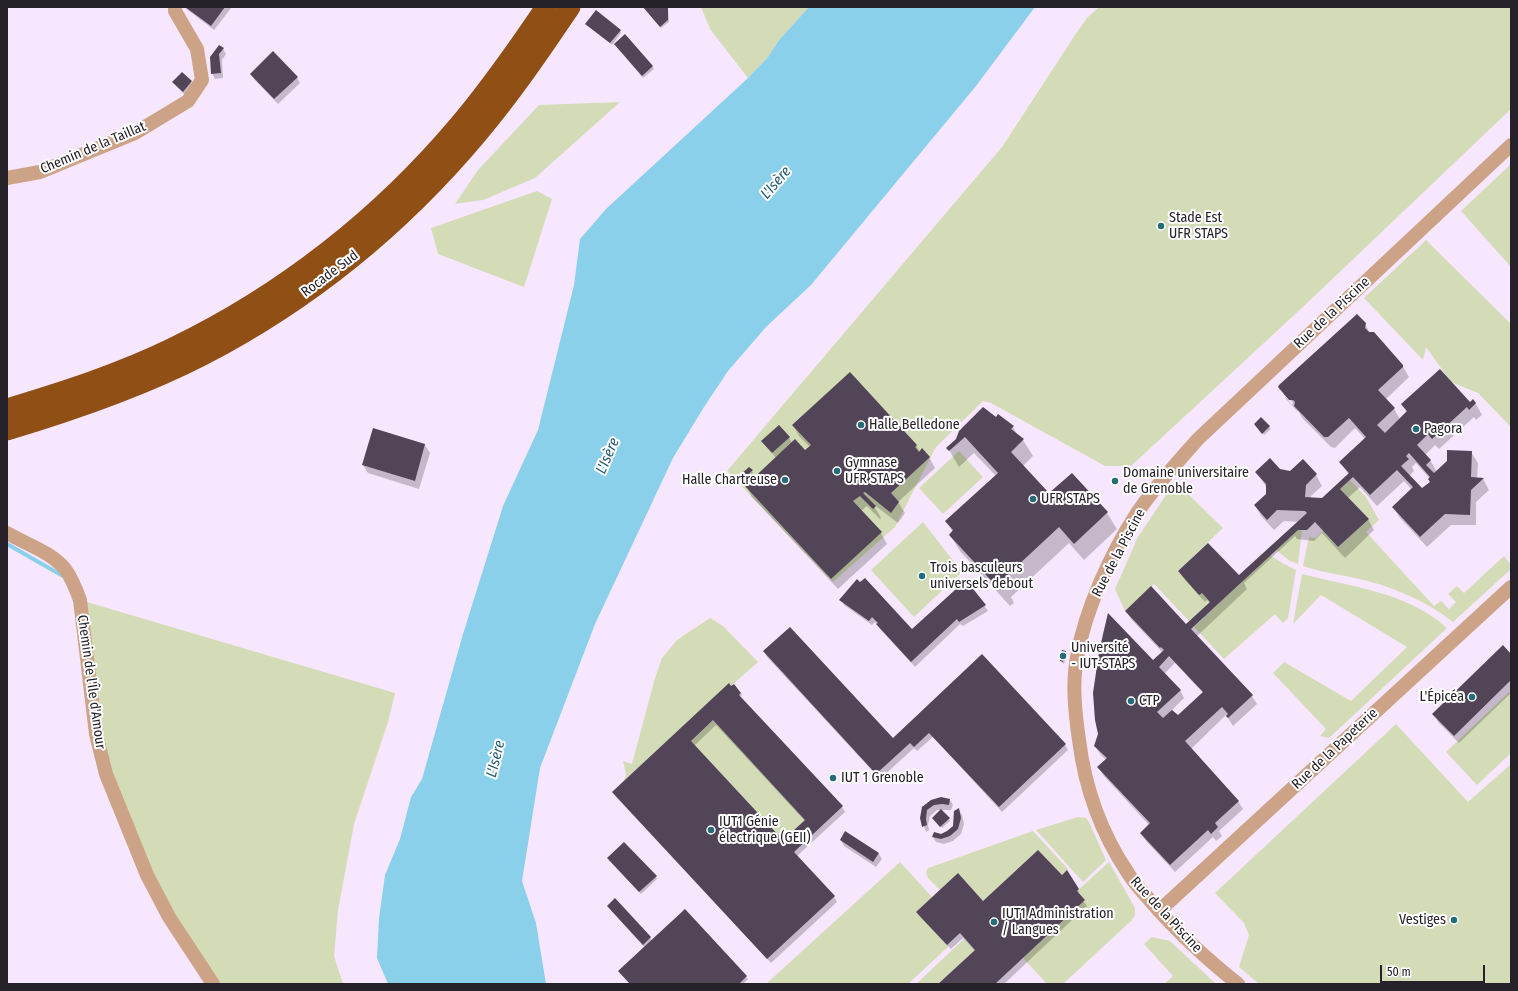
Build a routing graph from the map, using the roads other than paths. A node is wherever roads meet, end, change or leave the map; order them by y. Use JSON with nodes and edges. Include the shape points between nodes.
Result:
{"nodes":[{"id":1,"x":175,"y":7,"type":"edge"},
{"id":2,"x":546,"y":7,"type":"edge"},
{"id":3,"x":570,"y":7,"type":"edge"},
{"id":4,"x":1511,"y":146,"type":"edge"},
{"id":5,"x":7,"y":178,"type":"edge"},
{"id":6,"x":7,"y":409,"type":"edge"},
{"id":7,"x":7,"y":430,"type":"edge"},
{"id":8,"x":7,"y":533,"type":"edge"},
{"id":9,"x":1511,"y":587,"type":"edge"},
{"id":10,"x":1159,"y":912,"type":"junction"},
{"id":11,"x":213,"y":984,"type":"edge"},
{"id":12,"x":1238,"y":984,"type":"edge"}],
"edges":[{"from":1,"to":5,"type":"street","name":"Chemin de la Taillat","via":[[197,49],[202,80],[188,101],[135,133],[40,172]]},
{"from":2,"to":6,"type":"highway","name":"Rocade Sud","via":[[482,96],[433,154],[364,223],[305,269],[226,320],[171,349],[105,376]]},
{"from":3,"to":7,"type":"highway","name":"Rocade Sud","via":[[492,116],[448,168],[382,233],[324,280],[251,329],[179,367],[104,398]]},
{"from":4,"to":10,"type":"street","name":"Rue de la Piscine","via":[[1198,439],[1137,513],[1099,586],[1082,635],[1076,664],[1075,708],[1081,756],[1091,801],[1107,838],[1128,874]]},
{"from":8,"to":11,"type":"street","name":"Chemin de l'Île d'Amour","via":[[54,559],[65,569],[72,581],[80,600],[96,734],[106,774],[168,916]]},
{"from":9,"to":10,"type":"street","name":"Rue de la Papeterie"},
{"from":10,"to":12,"type":"street","name":"Rue de la Piscine","via":[[1182,936]]}]}
